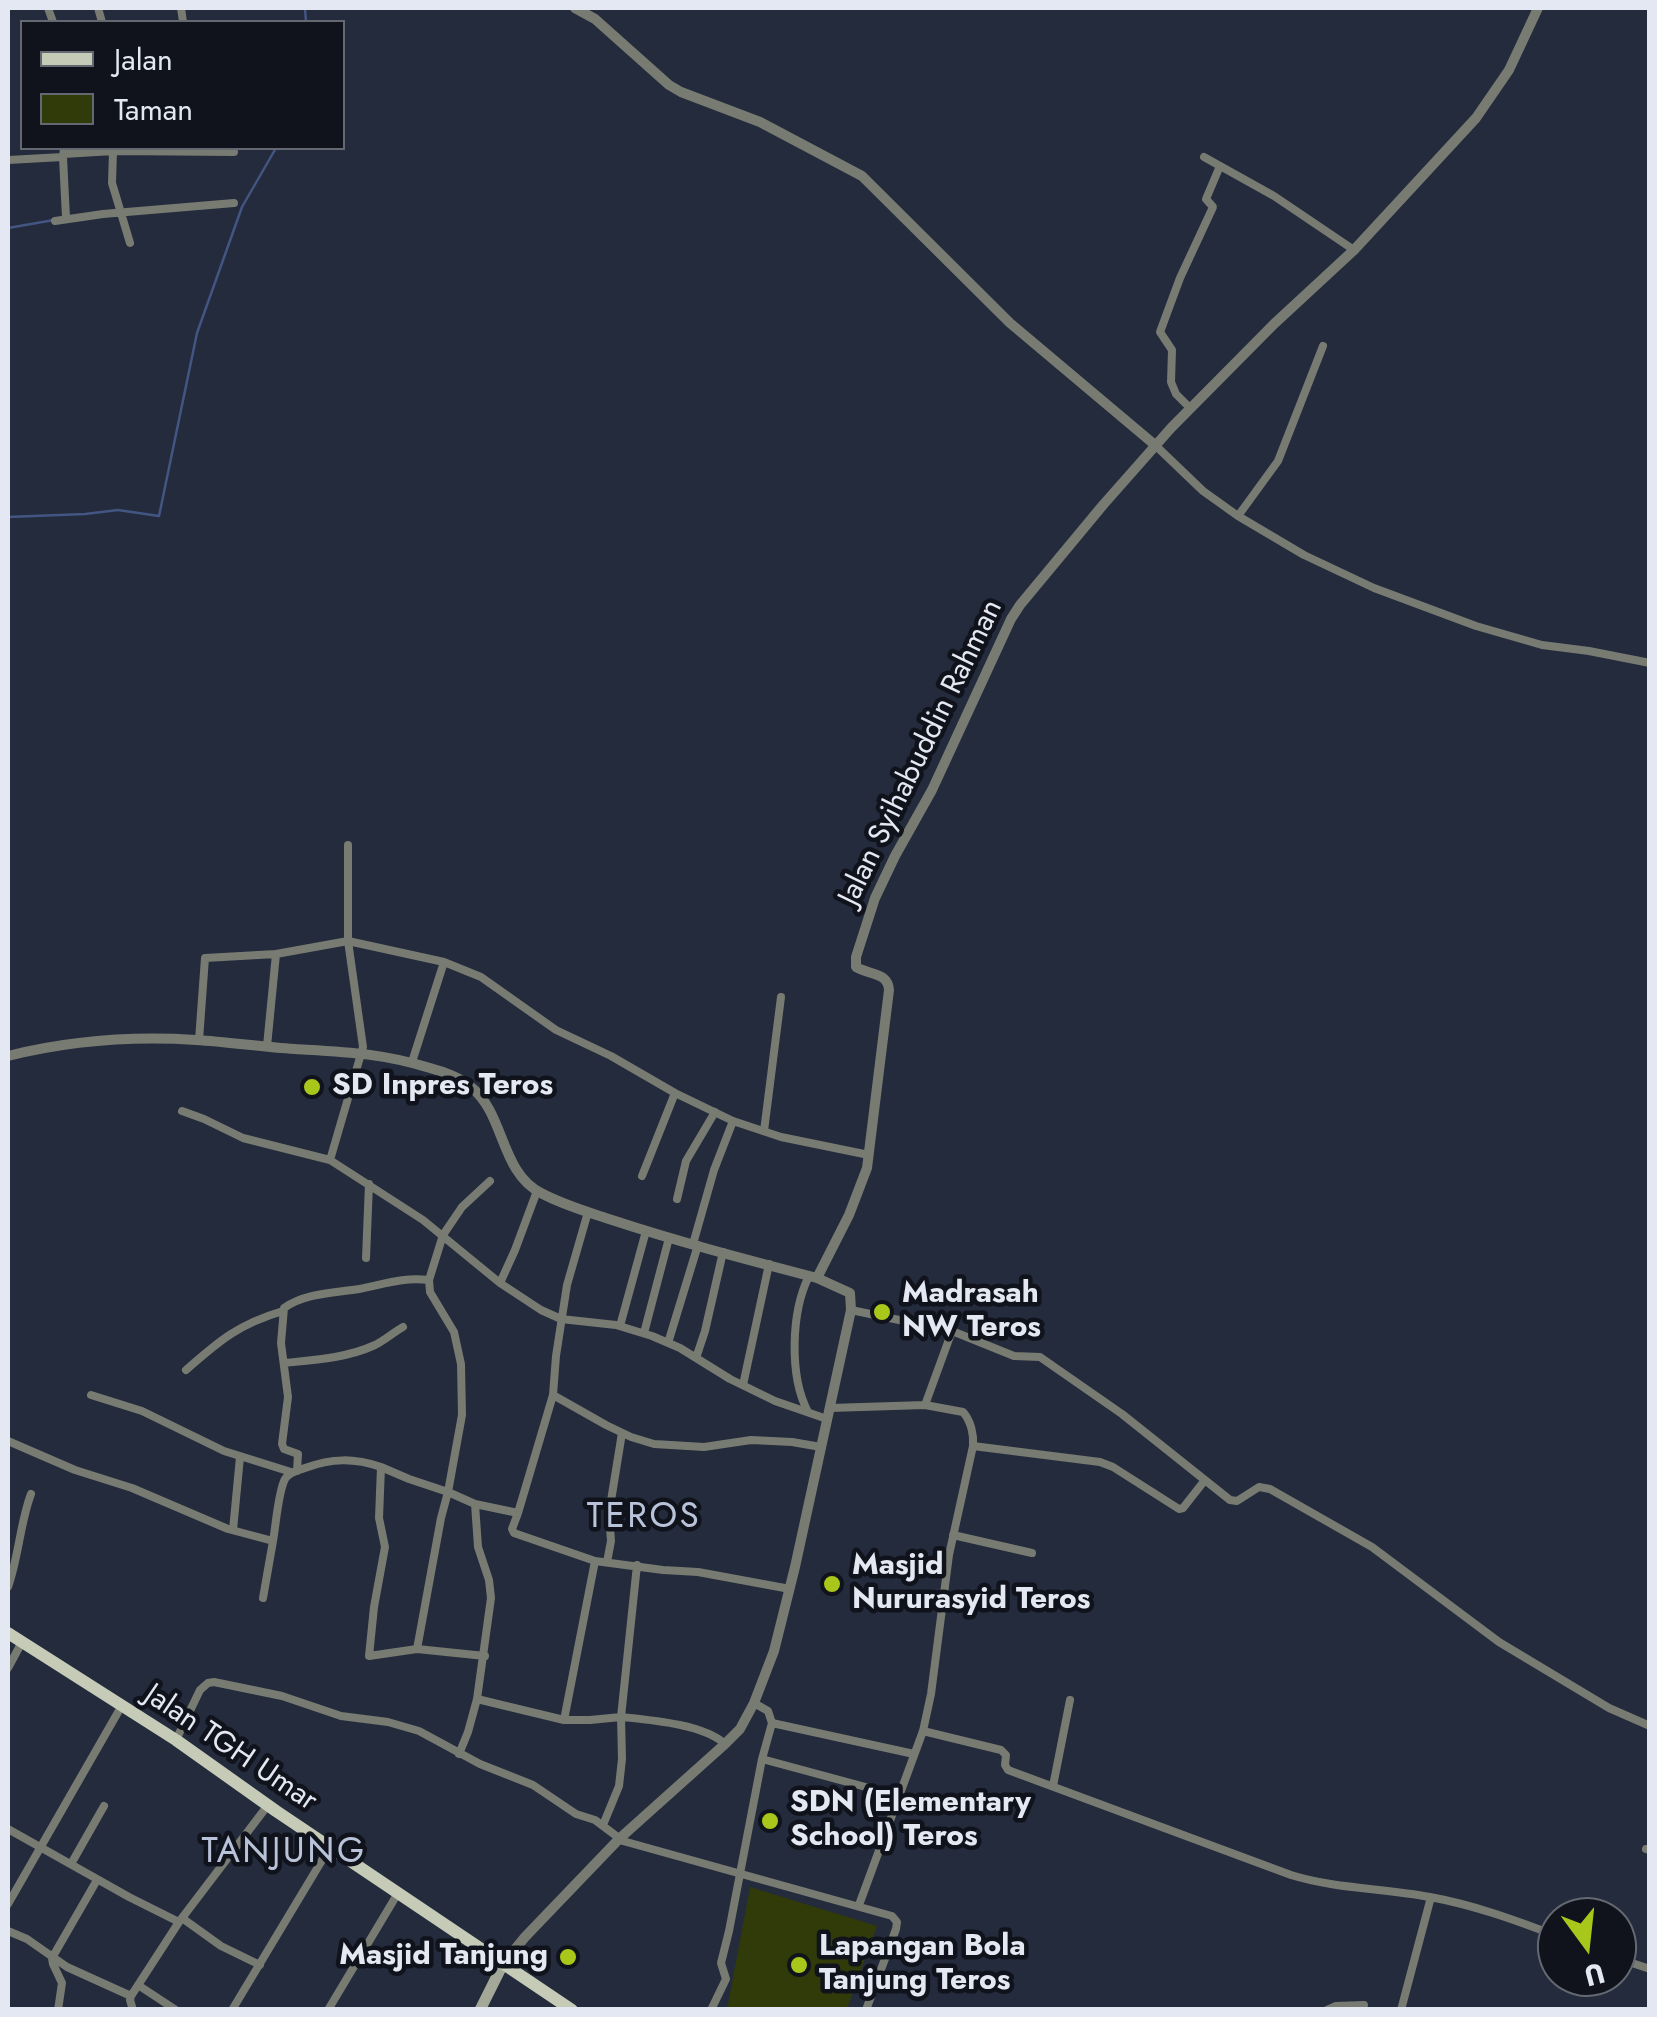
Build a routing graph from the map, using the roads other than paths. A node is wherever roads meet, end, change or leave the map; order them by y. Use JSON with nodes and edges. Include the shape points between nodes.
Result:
{"nodes":[{"id":1,"x":575,"y":8,"type":"edge"},
{"id":2,"x":1538,"y":8,"type":"edge"},
{"id":3,"x":101,"y":150,"type":"edge"},
{"id":4,"x":113,"y":150,"type":"edge"},
{"id":5,"x":180,"y":150,"type":"edge"},
{"id":6,"x":234,"y":152,"type":"dead end"},
{"id":7,"x":64,"y":153,"type":"edge"},
{"id":8,"x":1204,"y":158,"type":"dead end"},
{"id":9,"x":8,"y":160,"type":"edge"},
{"id":10,"x":1220,"y":166,"type":"junction"},
{"id":11,"x":234,"y":204,"type":"dead end"},
{"id":12,"x":121,"y":218,"type":"junction"},
{"id":13,"x":130,"y":243,"type":"dead end"},
{"id":14,"x":1354,"y":250,"type":"junction"},
{"id":15,"x":1323,"y":346,"type":"dead end"},
{"id":16,"x":1190,"y":408,"type":"junction"},
{"id":17,"x":1155,"y":445,"type":"junction"},
{"id":18,"x":1238,"y":516,"type":"junction"},
{"id":19,"x":1650,"y":664,"type":"edge"},
{"id":20,"x":348,"y":844,"type":"dead end"},
{"id":21,"x":348,"y":941,"type":"junction"},
{"id":22,"x":276,"y":954,"type":"junction"},
{"id":23,"x":444,"y":962,"type":"junction"},
{"id":24,"x":781,"y":997,"type":"dead end"},
{"id":25,"x":199,"y":1040,"type":"junction"},
{"id":26,"x":266,"y":1046,"type":"junction"},
{"id":27,"x":362,"y":1052,"type":"junction"},
{"id":28,"x":8,"y":1056,"type":"edge"},
{"id":29,"x":412,"y":1062,"type":"junction"},
{"id":30,"x":675,"y":1093,"type":"junction"},
{"id":31,"x":182,"y":1111,"type":"dead end"},
{"id":32,"x":715,"y":1112,"type":"junction"},
{"id":33,"x":733,"y":1121,"type":"junction"},
{"id":34,"x":764,"y":1131,"type":"junction"},
{"id":35,"x":869,"y":1155,"type":"junction"},
{"id":36,"x":330,"y":1160,"type":"junction"},
{"id":37,"x":642,"y":1176,"type":"dead end"},
{"id":38,"x":490,"y":1181,"type":"dead end"},
{"id":39,"x":369,"y":1184,"type":"junction"},
{"id":40,"x":537,"y":1191,"type":"junction"},
{"id":41,"x":677,"y":1200,"type":"dead end"},
{"id":42,"x":588,"y":1212,"type":"junction"},
{"id":43,"x":646,"y":1231,"type":"junction"},
{"id":44,"x":443,"y":1235,"type":"junction"},
{"id":45,"x":669,"y":1238,"type":"junction"},
{"id":46,"x":696,"y":1245,"type":"junction"},
{"id":47,"x":723,"y":1252,"type":"junction"},
{"id":48,"x":366,"y":1258,"type":"dead end"},
{"id":49,"x":769,"y":1264,"type":"junction"},
{"id":50,"x":813,"y":1277,"type":"junction"},
{"id":51,"x":429,"y":1280,"type":"junction"},
{"id":52,"x":500,"y":1283,"type":"junction"},
{"id":53,"x":850,"y":1310,"type":"junction"},
{"id":54,"x":283,"y":1311,"type":"junction"},
{"id":55,"x":561,"y":1319,"type":"junction"},
{"id":56,"x":620,"y":1326,"type":"junction"},
{"id":57,"x":404,"y":1327,"type":"dead end"},
{"id":58,"x":952,"y":1331,"type":"junction"},
{"id":59,"x":644,"y":1333,"type":"junction"},
{"id":60,"x":668,"y":1343,"type":"junction"},
{"id":61,"x":696,"y":1358,"type":"junction"},
{"id":62,"x":284,"y":1363,"type":"junction"},
{"id":63,"x":186,"y":1370,"type":"dead end"},
{"id":64,"x":743,"y":1385,"type":"junction"},
{"id":65,"x":91,"y":1394,"type":"dead end"},
{"id":66,"x":554,"y":1395,"type":"junction"},
{"id":67,"x":925,"y":1404,"type":"junction"},
{"id":68,"x":809,"y":1414,"type":"junction"},
{"id":69,"x":828,"y":1414,"type":"junction"},
{"id":70,"x":622,"y":1433,"type":"junction"},
{"id":71,"x":8,"y":1441,"type":"edge"},
{"id":72,"x":973,"y":1446,"type":"junction"},
{"id":73,"x":821,"y":1447,"type":"junction"},
{"id":74,"x":240,"y":1457,"type":"junction"},
{"id":75,"x":381,"y":1467,"type":"junction"},
{"id":76,"x":294,"y":1472,"type":"junction"},
{"id":77,"x":1205,"y":1480,"type":"junction"},
{"id":78,"x":448,"y":1492,"type":"junction"},
{"id":79,"x":31,"y":1494,"type":"dead end"},
{"id":80,"x":475,"y":1504,"type":"junction"},
{"id":81,"x":518,"y":1512,"type":"junction"},
{"id":82,"x":233,"y":1530,"type":"junction"},
{"id":83,"x":953,"y":1536,"type":"junction"},
{"id":84,"x":273,"y":1541,"type":"junction"},
{"id":85,"x":1032,"y":1553,"type":"dead end"},
{"id":86,"x":595,"y":1560,"type":"junction"},
{"id":87,"x":607,"y":1562,"type":"junction"},
{"id":88,"x":637,"y":1565,"type":"junction"},
{"id":89,"x":8,"y":1587,"type":"edge"},
{"id":90,"x":790,"y":1589,"type":"junction"},
{"id":91,"x":263,"y":1598,"type":"dead end"},
{"id":92,"x":8,"y":1632,"type":"edge"},
{"id":93,"x":22,"y":1642,"type":"junction"},
{"id":94,"x":418,"y":1650,"type":"junction"},
{"id":95,"x":484,"y":1656,"type":"junction"},
{"id":96,"x":8,"y":1668,"type":"edge"},
{"id":97,"x":478,"y":1699,"type":"junction"},
{"id":98,"x":1070,"y":1700,"type":"dead end"},
{"id":99,"x":754,"y":1703,"type":"junction"},
{"id":100,"x":121,"y":1706,"type":"junction"},
{"id":101,"x":620,"y":1717,"type":"junction"},
{"id":102,"x":564,"y":1720,"type":"junction"},
{"id":103,"x":772,"y":1723,"type":"junction"},
{"id":104,"x":1650,"y":1726,"type":"edge"},
{"id":105,"x":923,"y":1731,"type":"junction"},
{"id":106,"x":176,"y":1740,"type":"junction"},
{"id":107,"x":725,"y":1744,"type":"junction"},
{"id":108,"x":458,"y":1754,"type":"junction"},
{"id":109,"x":914,"y":1754,"type":"junction"},
{"id":110,"x":762,"y":1759,"type":"junction"},
{"id":111,"x":1054,"y":1786,"type":"junction"},
{"id":112,"x":899,"y":1796,"type":"junction"},
{"id":113,"x":268,"y":1804,"type":"junction"},
{"id":114,"x":104,"y":1806,"type":"dead end"},
{"id":115,"x":603,"y":1826,"type":"junction"},
{"id":116,"x":8,"y":1828,"type":"edge"},
{"id":117,"x":619,"y":1839,"type":"junction"},
{"id":118,"x":40,"y":1847,"type":"junction"},
{"id":119,"x":330,"y":1847,"type":"junction"},
{"id":120,"x":71,"y":1864,"type":"junction"},
{"id":121,"x":740,"y":1874,"type":"junction"},
{"id":122,"x":97,"y":1880,"type":"junction"},
{"id":123,"x":398,"y":1892,"type":"junction"},
{"id":124,"x":1431,"y":1897,"type":"junction"},
{"id":125,"x":8,"y":1904,"type":"edge"},
{"id":126,"x":859,"y":1906,"type":"junction"},
{"id":127,"x":180,"y":1920,"type":"junction"},
{"id":128,"x":1537,"y":1929,"type":"edge"},
{"id":129,"x":8,"y":1931,"type":"edge"},
{"id":130,"x":52,"y":1958,"type":"junction"},
{"id":131,"x":503,"y":1964,"type":"junction"},
{"id":132,"x":260,"y":1965,"type":"junction"},
{"id":133,"x":138,"y":1985,"type":"junction"},
{"id":134,"x":131,"y":1996,"type":"junction"},
{"id":135,"x":1364,"y":2005,"type":"dead end"},
{"id":136,"x":58,"y":2010,"type":"edge"},
{"id":137,"x":132,"y":2010,"type":"edge"},
{"id":138,"x":176,"y":2010,"type":"edge"},
{"id":139,"x":232,"y":2010,"type":"edge"},
{"id":140,"x":328,"y":2010,"type":"edge"},
{"id":141,"x":480,"y":2010,"type":"edge"},
{"id":142,"x":572,"y":2010,"type":"edge"},
{"id":143,"x":711,"y":2010,"type":"edge"},
{"id":144,"x":866,"y":2010,"type":"edge"},
{"id":145,"x":1328,"y":2010,"type":"edge"},
{"id":146,"x":1402,"y":2010,"type":"edge"}],
"edges":[{"from":1,"to":17,"type":"street","via":[[669,85],[760,122],[862,176],[1010,323]]},
{"from":2,"to":14,"type":"street","name":"Jalan Syihabuddin Rahman","via":[[1514,61],[1476,118]]},
{"from":3,"to":7,"type":"street"},
{"from":4,"to":12,"type":"street","via":[[111,179]]},
{"from":5,"to":6,"type":"street"},
{"from":7,"to":9,"type":"street"},
{"from":7,"to":12,"type":"street","via":[[61,219]]},
{"from":8,"to":10,"type":"street"},
{"from":10,"to":14,"type":"street"},
{"from":10,"to":16,"type":"street","via":[[1206,199],[1212,206],[1160,332],[1172,350],[1171,382]]},
{"from":11,"to":12,"type":"street"},
{"from":12,"to":13,"type":"street"},
{"from":14,"to":16,"type":"street","name":"Jalan Syihabuddin Rahman"},
{"from":15,"to":18,"type":"street","via":[[1278,461]]},
{"from":16,"to":17,"type":"street","name":"Jalan Syihabuddin Rahman"},
{"from":17,"to":18,"type":"street"},
{"from":17,"to":35,"type":"street","name":"Jalan Syihabuddin Rahman","via":[[1011,620],[875,898],[855,963],[889,985]]},
{"from":18,"to":19,"type":"street","via":[[1304,555],[1432,611],[1554,648]]},
{"from":20,"to":21,"type":"street"},
{"from":21,"to":22,"type":"street"},
{"from":21,"to":23,"type":"street"},
{"from":21,"to":27,"type":"street"},
{"from":22,"to":25,"type":"street","via":[[206,958]]},
{"from":22,"to":26,"type":"street"},
{"from":23,"to":29,"type":"street"},
{"from":23,"to":30,"type":"street","via":[[481,977],[556,1030]]},
{"from":24,"to":34,"type":"street"},
{"from":25,"to":26,"type":"street"},
{"from":25,"to":28,"type":"street","via":[[106,1041]]},
{"from":26,"to":27,"type":"street"},
{"from":27,"to":29,"type":"street"},
{"from":27,"to":36,"type":"street"},
{"from":29,"to":40,"type":"street","via":[[472,1087],[519,1174]]},
{"from":30,"to":32,"type":"street"},
{"from":30,"to":37,"type":"street"},
{"from":31,"to":36,"type":"street","via":[[255,1142]]},
{"from":32,"to":33,"type":"street"},
{"from":32,"to":41,"type":"street","via":[[686,1161]]},
{"from":33,"to":34,"type":"street"},
{"from":33,"to":46,"type":"street"},
{"from":34,"to":35,"type":"street"},
{"from":35,"to":50,"type":"street","name":"Jalan Syihabuddin Rahman","via":[[850,1216]]},
{"from":36,"to":39,"type":"street"},
{"from":38,"to":44,"type":"street"},
{"from":39,"to":44,"type":"street"},
{"from":39,"to":48,"type":"street"},
{"from":40,"to":42,"type":"street"},
{"from":40,"to":52,"type":"street"},
{"from":42,"to":43,"type":"street"},
{"from":42,"to":55,"type":"street"},
{"from":43,"to":45,"type":"street"},
{"from":43,"to":56,"type":"street"},
{"from":44,"to":51,"type":"street"},
{"from":44,"to":52,"type":"street"},
{"from":45,"to":46,"type":"street"},
{"from":45,"to":59,"type":"street"},
{"from":46,"to":47,"type":"street"},
{"from":46,"to":60,"type":"street"},
{"from":47,"to":49,"type":"street"},
{"from":47,"to":61,"type":"street"},
{"from":49,"to":50,"type":"street"},
{"from":49,"to":64,"type":"street"},
{"from":50,"to":53,"type":"street","via":[[850,1293]]},
{"from":50,"to":68,"type":"street","via":[[798,1301],[796,1336],[798,1385]]},
{"from":51,"to":54,"type":"street","via":[[394,1279],[316,1295]]},
{"from":51,"to":78,"type":"street","via":[[462,1364],[462,1414]]},
{"from":52,"to":55,"type":"street"},
{"from":53,"to":58,"type":"street"},
{"from":53,"to":69,"type":"street"},
{"from":54,"to":62,"type":"street"},
{"from":54,"to":63,"type":"street","via":[[237,1329]]},
{"from":55,"to":56,"type":"street"},
{"from":55,"to":66,"type":"street"},
{"from":56,"to":59,"type":"street"},
{"from":57,"to":62,"type":"street","via":[[365,1348]]},
{"from":58,"to":67,"type":"street"},
{"from":58,"to":77,"type":"street","via":[[1014,1356],[1040,1356]]},
{"from":59,"to":60,"type":"street"},
{"from":60,"to":61,"type":"street"},
{"from":61,"to":64,"type":"street"},
{"from":62,"to":76,"type":"street","via":[[282,1444],[298,1454]]},
{"from":64,"to":68,"type":"street"},
{"from":65,"to":74,"type":"street"},
{"from":66,"to":70,"type":"street"},
{"from":66,"to":81,"type":"street"},
{"from":67,"to":69,"type":"street"},
{"from":67,"to":72,"type":"street","via":[[963,1412]]},
{"from":68,"to":69,"type":"street"},
{"from":69,"to":73,"type":"street"},
{"from":70,"to":73,"type":"street","via":[[692,1447],[750,1440]]},
{"from":70,"to":87,"type":"street"},
{"from":71,"to":82,"type":"street"},
{"from":72,"to":77,"type":"street","via":[[1106,1464],[1179,1508]]},
{"from":72,"to":83,"type":"street"},
{"from":73,"to":90,"type":"street"},
{"from":74,"to":76,"type":"street"},
{"from":74,"to":82,"type":"street"},
{"from":75,"to":76,"type":"street","via":[[336,1460]]},
{"from":75,"to":78,"type":"street"},
{"from":75,"to":94,"type":"street","via":[[379,1518],[386,1548],[368,1655]]},
{"from":76,"to":84,"type":"street","via":[[283,1482]]},
{"from":77,"to":104,"type":"street","via":[[1234,1502],[1254,1489],[1270,1489],[1372,1547],[1499,1642]]},
{"from":78,"to":80,"type":"street"},
{"from":78,"to":94,"type":"street"},
{"from":79,"to":89,"type":"street"},
{"from":80,"to":81,"type":"street"},
{"from":80,"to":95,"type":"street","via":[[491,1598]]},
{"from":81,"to":86,"type":"street","via":[[514,1533]]},
{"from":82,"to":84,"type":"street"},
{"from":83,"to":85,"type":"street"},
{"from":83,"to":105,"type":"street"},
{"from":84,"to":91,"type":"street"},
{"from":86,"to":87,"type":"street"},
{"from":86,"to":102,"type":"street"},
{"from":87,"to":88,"type":"street"},
{"from":88,"to":90,"type":"street"},
{"from":88,"to":101,"type":"street"},
{"from":90,"to":99,"type":"street"},
{"from":92,"to":93,"type":"main road","name":"Jalan TGH Umar"},
{"from":93,"to":96,"type":"street"},
{"from":93,"to":100,"type":"main road","name":"Jalan TGH Umar"},
{"from":94,"to":95,"type":"street"},
{"from":95,"to":97,"type":"street"},
{"from":97,"to":102,"type":"street"},
{"from":97,"to":108,"type":"street"},
{"from":98,"to":111,"type":"street"},
{"from":99,"to":103,"type":"street","via":[[768,1710]]},
{"from":99,"to":107,"type":"street"},
{"from":100,"to":106,"type":"main road","name":"Jalan TGH Umar"},
{"from":100,"to":118,"type":"street"},
{"from":101,"to":102,"type":"street"},
{"from":101,"to":107,"type":"street","via":[[678,1725]]},
{"from":101,"to":115,"type":"street","via":[[620,1782]]},
{"from":103,"to":109,"type":"street"},
{"from":103,"to":110,"type":"street"},
{"from":105,"to":109,"type":"street"},
{"from":105,"to":111,"type":"street","via":[[1002,1750],[1008,1770]]},
{"from":106,"to":108,"type":"street","via":[[200,1690],[214,1682],[341,1716],[408,1726]]},
{"from":106,"to":113,"type":"main road","name":"Jalan TGH Umar"},
{"from":107,"to":117,"type":"street"},
{"from":108,"to":115,"type":"street","via":[[526,1782]]},
{"from":109,"to":112,"type":"street"},
{"from":110,"to":112,"type":"street"},
{"from":110,"to":121,"type":"street"},
{"from":111,"to":124,"type":"street","via":[[1309,1880]]},
{"from":112,"to":126,"type":"street"},
{"from":113,"to":119,"type":"main road","name":"Jalan TGH Umar"},
{"from":113,"to":127,"type":"street"},
{"from":114,"to":120,"type":"street"},
{"from":115,"to":117,"type":"street"},
{"from":116,"to":118,"type":"street"},
{"from":117,"to":121,"type":"street"},
{"from":117,"to":131,"type":"street"},
{"from":118,"to":120,"type":"street"},
{"from":118,"to":125,"type":"street"},
{"from":119,"to":123,"type":"main road","name":"Jalan TGH Umar"},
{"from":119,"to":132,"type":"street"},
{"from":120,"to":122,"type":"street"},
{"from":121,"to":126,"type":"street"},
{"from":121,"to":143,"type":"street","via":[[721,1958],[726,1979]]},
{"from":122,"to":127,"type":"street"},
{"from":122,"to":130,"type":"street"},
{"from":123,"to":131,"type":"main road","name":"Jalan TGH Umar"},
{"from":123,"to":140,"type":"street"},
{"from":124,"to":128,"type":"street"},
{"from":124,"to":146,"type":"street"},
{"from":126,"to":144,"type":"street","via":[[897,1922]]},
{"from":127,"to":132,"type":"street"},
{"from":127,"to":133,"type":"street"},
{"from":129,"to":130,"type":"street"},
{"from":130,"to":134,"type":"street"},
{"from":130,"to":136,"type":"street","via":[[62,1982]]},
{"from":131,"to":141,"type":"main road"},
{"from":131,"to":142,"type":"main road","name":"Jalan TGH Umar"},
{"from":132,"to":139,"type":"street"},
{"from":133,"to":134,"type":"street"},
{"from":133,"to":138,"type":"street"},
{"from":134,"to":137,"type":"street"},
{"from":135,"to":145,"type":"street"}]}
